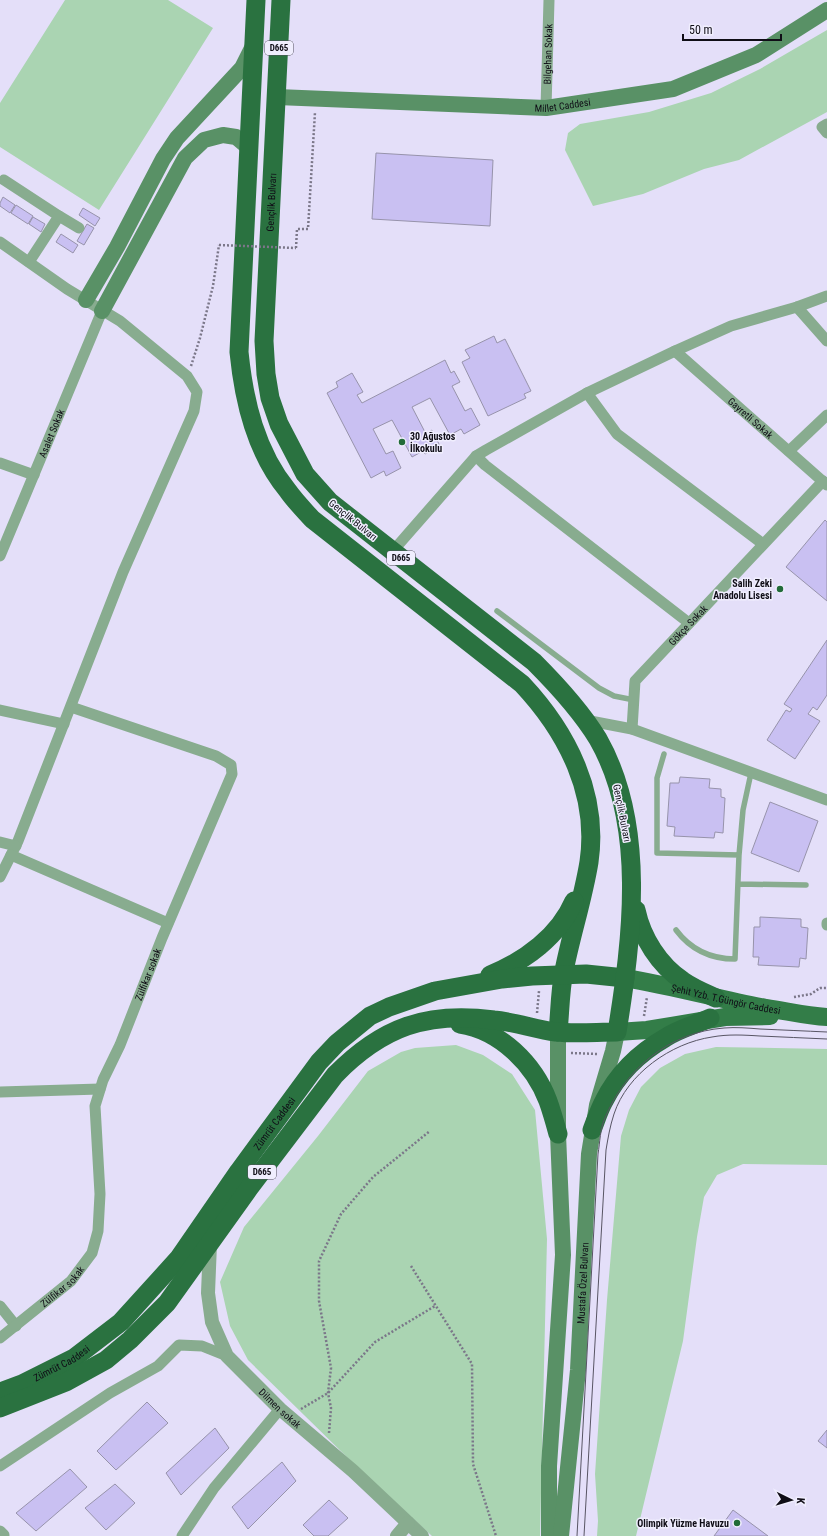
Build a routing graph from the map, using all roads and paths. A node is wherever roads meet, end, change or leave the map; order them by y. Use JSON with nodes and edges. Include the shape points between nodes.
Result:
{"nodes":[{"id":1,"x":256,"y":0,"type":"edge"},
{"id":2,"x":281,"y":0,"type":"edge"},
{"id":3,"x":549,"y":0,"type":"edge"},
{"id":4,"x":827,"y":10,"type":"edge"},
{"id":5,"x":255,"y":43,"type":"junction"},
{"id":6,"x":277,"y":97,"type":"junction"},
{"id":7,"x":316,"y":98,"type":"junction"},
{"id":8,"x":546,"y":108,"type":"junction"},
{"id":9,"x":249,"y":148,"type":"junction"},
{"id":10,"x":4,"y":180,"type":"dead end"},
{"id":11,"x":60,"y":216,"type":"junction"},
{"id":12,"x":79,"y":228,"type":"dead end"},
{"id":13,"x":0,"y":242,"type":"edge"},
{"id":14,"x":29,"y":262,"type":"junction"},
{"id":15,"x":827,"y":296,"type":"edge"},
{"id":16,"x":86,"y":300,"type":"junction"},
{"id":17,"x":797,"y":307,"type":"junction"},
{"id":18,"x":102,"y":310,"type":"junction"},
{"id":19,"x":827,"y":341,"type":"edge"},
{"id":20,"x":675,"y":351,"type":"junction"},
{"id":21,"x":187,"y":376,"type":"junction"},
{"id":22,"x":587,"y":393,"type":"junction"},
{"id":23,"x":827,"y":415,"type":"edge"},
{"id":24,"x":788,"y":451,"type":"junction"},
{"id":25,"x":476,"y":456,"type":"junction"},
{"id":26,"x":0,"y":463,"type":"edge"},
{"id":27,"x":34,"y":475,"type":"junction"},
{"id":28,"x":825,"y":483,"type":"edge"},
{"id":29,"x":763,"y":544,"type":"junction"},
{"id":30,"x":392,"y":552,"type":"junction"},
{"id":31,"x":0,"y":556,"type":"edge"},
{"id":32,"x":497,"y":611,"type":"dead end"},
{"id":33,"x":689,"y":623,"type":"junction"},
{"id":34,"x":634,"y":700,"type":"junction"},
{"id":35,"x":71,"y":707,"type":"junction"},
{"id":36,"x":0,"y":710,"type":"edge"},
{"id":37,"x":585,"y":720,"type":"junction"},
{"id":38,"x":64,"y":724,"type":"junction"},
{"id":39,"x":632,"y":729,"type":"junction"},
{"id":40,"x":664,"y":754,"type":"dead end"},
{"id":41,"x":751,"y":773,"type":"junction"},
{"id":42,"x":827,"y":800,"type":"edge"},
{"id":43,"x":0,"y":842,"type":"edge"},
{"id":44,"x":13,"y":850,"type":"junction"},
{"id":45,"x":739,"y":855,"type":"junction"},
{"id":46,"x":589,"y":862,"type":"junction"},
{"id":47,"x":0,"y":877,"type":"edge"},
{"id":48,"x":738,"y":884,"type":"junction"},
{"id":49,"x":806,"y":885,"type":"dead end"},
{"id":50,"x":632,"y":892,"type":"junction"},
{"id":51,"x":168,"y":923,"type":"junction"},
{"id":52,"x":676,"y":930,"type":"dead end"},
{"id":53,"x":564,"y":974,"type":"junction"},
{"id":54,"x":625,"y":978,"type":"junction"},
{"id":55,"x":466,"y":985,"type":"junction"},
{"id":56,"x":827,"y":988,"type":"edge"},
{"id":57,"x":539,"y":990,"type":"dead end"},
{"id":58,"x":647,"y":991,"type":"dead end"},
{"id":59,"x":787,"y":996,"type":"dead end"},
{"id":60,"x":716,"y":998,"type":"junction"},
{"id":61,"x":819,"y":1016,"type":"edge"},
{"id":62,"x":710,"y":1018,"type":"junction"},
{"id":63,"x":537,"y":1020,"type":"dead end"},
{"id":64,"x":644,"y":1021,"type":"dead end"},
{"id":65,"x":414,"y":1024,"type":"junction"},
{"id":66,"x":558,"y":1032,"type":"junction"},
{"id":67,"x":617,"y":1032,"type":"junction"},
{"id":68,"x":565,"y":1052,"type":"dead end"},
{"id":69,"x":604,"y":1054,"type":"dead end"},
{"id":70,"x":100,"y":1089,"type":"junction"},
{"id":71,"x":0,"y":1092,"type":"edge"},
{"id":72,"x":592,"y":1130,"type":"junction"},
{"id":73,"x":430,"y":1131,"type":"dead end"},
{"id":74,"x":558,"y":1134,"type":"junction"},
{"id":75,"x":210,"y":1244,"type":"junction"},
{"id":76,"x":410,"y":1266,"type":"dead end"},
{"id":77,"x":0,"y":1306,"type":"edge"},
{"id":78,"x":435,"y":1306,"type":"junction"},
{"id":79,"x":16,"y":1326,"type":"junction"},
{"id":80,"x":0,"y":1338,"type":"edge"},
{"id":81,"x":227,"y":1356,"type":"junction"},
{"id":82,"x":0,"y":1392,"type":"edge"},
{"id":83,"x":328,"y":1393,"type":"junction"},
{"id":84,"x":0,"y":1408,"type":"edge"},
{"id":85,"x":284,"y":1413,"type":"junction"},
{"id":86,"x":327,"y":1449,"type":"junction"},
{"id":87,"x":0,"y":1466,"type":"edge"},
{"id":88,"x":408,"y":1523,"type":"junction"},
{"id":89,"x":182,"y":1536,"type":"edge"},
{"id":90,"x":397,"y":1536,"type":"edge"},
{"id":91,"x":422,"y":1536,"type":"edge"},
{"id":92,"x":496,"y":1536,"type":"edge"},
{"id":93,"x":549,"y":1536,"type":"edge"},
{"id":94,"x":561,"y":1536,"type":"edge"}],
"edges":[{"from":1,"to":5,"type":"highway","number":"D665"},
{"from":2,"to":6,"type":"highway","name":"Gençlik Bulvarı","number":"D665"},
{"from":3,"to":8,"type":"street","name":"Bilgehan Sokak"},
{"from":4,"to":8,"type":"main road","name":"Millet Caddesi","via":[[756,55],[673,89]]},
{"from":5,"to":9,"type":"highway","number":"D665"},
{"from":5,"to":16,"type":"main road","via":[[242,68],[177,138],[163,159]]},
{"from":6,"to":7,"type":"main road","name":"Millet Caddesi"},
{"from":6,"to":30,"type":"highway","name":"Gençlik Bulvarı","number":"D665","via":[[264,341],[270,398],[279,424],[305,474],[330,502]]},
{"from":7,"to":8,"type":"main road","name":"Millet Caddesi"},
{"from":7,"to":21,"type":"path","bridge":true,"via":[[308,229],[297,230],[296,248],[219,245],[213,286]]},
{"from":9,"to":18,"type":"main road","via":[[236,137],[223,135],[204,140],[186,158]]},
{"from":9,"to":46,"type":"highway","number":"D665","via":[[239,352],[250,418],[266,458],[287,490],[312,519],[522,684],[538,701],[569,747],[578,769],[590,817]]},
{"from":10,"to":11,"type":"street"},
{"from":11,"to":12,"type":"street"},
{"from":11,"to":14,"type":"street"},
{"from":13,"to":14,"type":"street"},
{"from":14,"to":16,"type":"street"},
{"from":15,"to":17,"type":"street"},
{"from":16,"to":18,"type":"street"},
{"from":17,"to":19,"type":"street"},
{"from":17,"to":20,"type":"street","via":[[731,326]]},
{"from":18,"to":21,"type":"street","via":[[120,321]]},
{"from":18,"to":27,"type":"street","name":"Asalet Sokak"},
{"from":20,"to":22,"type":"street"},
{"from":20,"to":24,"type":"street","name":"Gayretli Sokak"},
{"from":21,"to":35,"type":"street","via":[[197,392],[194,411],[123,572]]},
{"from":22,"to":25,"type":"street"},
{"from":22,"to":29,"type":"street","via":[[617,434]]},
{"from":23,"to":24,"type":"street"},
{"from":24,"to":28,"type":"street","name":"Gayretli Sokak"},
{"from":25,"to":30,"type":"street"},
{"from":25,"to":33,"type":"street"},
{"from":26,"to":27,"type":"street"},
{"from":27,"to":31,"type":"street","name":"Asalet Sokak"},
{"from":28,"to":29,"type":"street","name":"Gökçe Sokak"},
{"from":29,"to":33,"type":"street","name":"Gökçe Sokak"},
{"from":30,"to":37,"type":"highway","name":"Gençlik Bulvarı","number":"D665","via":[[534,662]]},
{"from":32,"to":34,"type":"lane","via":[[598,688],[614,696]]},
{"from":33,"to":34,"type":"street","name":"Gökçe Sokak","via":[[635,681]]},
{"from":34,"to":39,"type":"street","name":"Gökçe Sokak"},
{"from":35,"to":38,"type":"street"},
{"from":35,"to":51,"type":"street","name":"Zülfikar sokak","via":[[216,756],[231,766],[232,774]]},
{"from":36,"to":38,"type":"street"},
{"from":37,"to":39,"type":"street"},
{"from":37,"to":50,"type":"highway","name":"Gençlik Bulvarı","number":"D665","via":[[598,739],[619,790],[626,825]]},
{"from":38,"to":44,"type":"street"},
{"from":39,"to":41,"type":"street"},
{"from":40,"to":45,"type":"lane","via":[[657,778],[657,853]]},
{"from":41,"to":42,"type":"street"},
{"from":41,"to":45,"type":"lane"},
{"from":43,"to":44,"type":"street"},
{"from":44,"to":47,"type":"street"},
{"from":44,"to":51,"type":"street"},
{"from":45,"to":48,"type":"lane"},
{"from":46,"to":53,"type":"highway"},
{"from":46,"to":55,"type":"highway","via":[[573,904],[552,934],[522,960]]},
{"from":48,"to":49,"type":"lane"},
{"from":48,"to":52,"type":"lane","via":[[735,960],[716,958],[698,951]]},
{"from":50,"to":54,"type":"highway","name":"Gençlik Bulvarı","number":"D665"},
{"from":50,"to":60,"type":"highway","via":[[638,921],[657,957],[683,982]]},
{"from":51,"to":70,"type":"street","name":"Zülfikar sokak"},
{"from":53,"to":54,"type":"highway","name":"Zümrüt Caddesi"},
{"from":53,"to":55,"type":"highway","name":"Zümrüt Caddesi","via":[[524,976]]},
{"from":53,"to":66,"type":"highway"},
{"from":54,"to":60,"type":"main road","name":"Şehit Yzb. T.Güngör Caddesi"},
{"from":54,"to":67,"type":"highway","number":"D665"},
{"from":55,"to":82,"type":"highway","name":"Zümrüt Caddesi","number":"D665","via":[[435,991],[389,1007],[370,1016],[353,1029],[337,1043],[306,1080],[179,1258],[121,1322],[74,1358]]},
{"from":56,"to":59,"type":"path","via":[[820,988],[811,994]]},
{"from":57,"to":63,"type":"path"},
{"from":58,"to":64,"type":"path"},
{"from":60,"to":61,"type":"main road","name":"Şehit Yzb. T.Güngör Caddesi"},
{"from":61,"to":62,"type":"main road"},
{"from":62,"to":67,"type":"main road","via":[[647,1030]]},
{"from":62,"to":72,"type":"highway","via":[[666,1037],[634,1061],[614,1084],[603,1102]]},
{"from":65,"to":66,"type":"highway","number":"D665","via":[[462,1017],[496,1020]]},
{"from":65,"to":74,"type":"highway","via":[[463,1024],[480,1030],[517,1053],[540,1085]]},
{"from":65,"to":75,"type":"highway","number":"D665","via":[[375,1041],[335,1075]]},
{"from":66,"to":67,"type":"highway","number":"D665"},
{"from":66,"to":74,"type":"main road"},
{"from":67,"to":72,"type":"main road","name":"Mustafa Özel Bulvarı"},
{"from":68,"to":69,"type":"path"},
{"from":70,"to":71,"type":"street"},
{"from":70,"to":79,"type":"street","name":"Zülfikar sokak","via":[[95,1106],[100,1194],[98,1230],[92,1253],[71,1281]]},
{"from":72,"to":94,"type":"main road","name":"Mustafa Özel Bulvarı","via":[[578,1370]]},
{"from":73,"to":83,"type":"path","via":[[372,1177],[341,1214],[319,1261],[319,1301],[331,1368]]},
{"from":74,"to":93,"type":"main road","via":[[562,1255],[549,1466]]},
{"from":75,"to":81,"type":"street","name":"Dilmen sokak","via":[[208,1293],[212,1322]]},
{"from":75,"to":84,"type":"highway","number":"D665","via":[[167,1303],[106,1360],[66,1382]]},
{"from":76,"to":78,"type":"path"},
{"from":77,"to":79,"type":"street"},
{"from":78,"to":83,"type":"path","via":[[376,1342]]},
{"from":78,"to":92,"type":"path","via":[[472,1364],[473,1464]]},
{"from":79,"to":80,"type":"street","name":"Zülfikar sokak"},
{"from":81,"to":85,"type":"street","name":"Dilmen sokak"},
{"from":81,"to":87,"type":"street","via":[[202,1346],[178,1345],[158,1366],[110,1394]]},
{"from":83,"to":85,"type":"path"},
{"from":83,"to":86,"type":"path","via":[[332,1408]]},
{"from":85,"to":86,"type":"street","name":"Dilmen sokak"},
{"from":85,"to":89,"type":"street","via":[[214,1488]]},
{"from":86,"to":88,"type":"street","name":"Dilmen sokak"},
{"from":88,"to":90,"type":"street"},
{"from":88,"to":91,"type":"street","name":"Dilmen sokak"}]}
